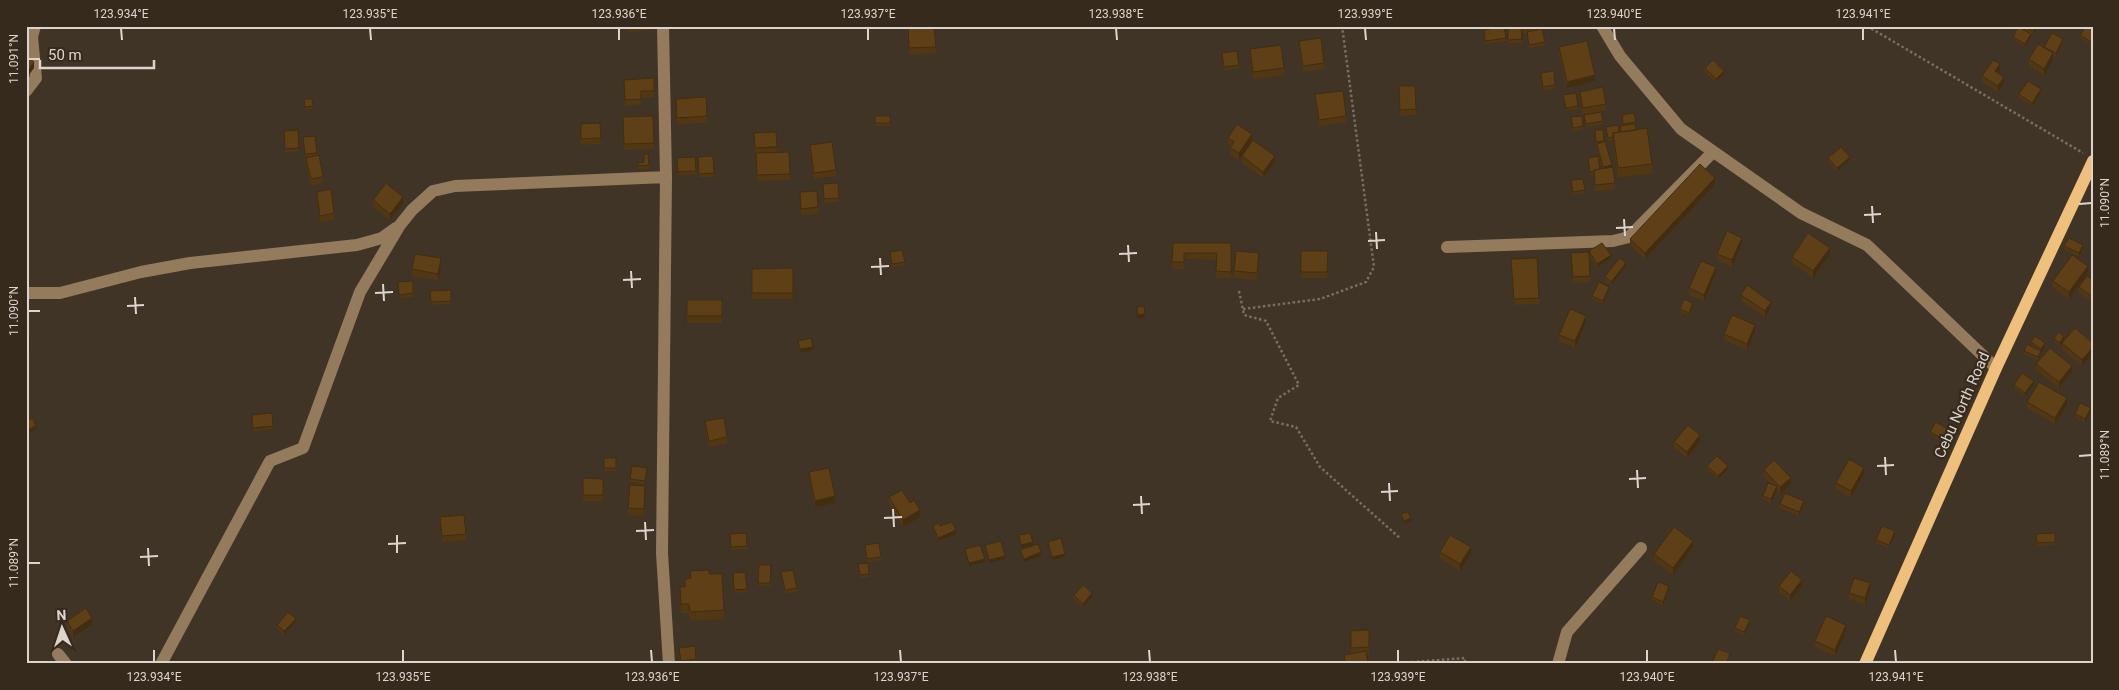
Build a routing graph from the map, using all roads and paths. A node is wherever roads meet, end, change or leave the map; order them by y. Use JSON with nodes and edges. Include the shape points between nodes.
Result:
{"nodes":[{"id":1,"x":35,"y":26,"type":"edge"},
{"id":2,"x":663,"y":26,"type":"edge"},
{"id":3,"x":1342,"y":26,"type":"edge"},
{"id":4,"x":1602,"y":26,"type":"edge"},
{"id":5,"x":1867,"y":26,"type":"edge"},
{"id":6,"x":26,"y":92,"type":"edge"},
{"id":7,"x":1713,"y":152,"type":"junction"},
{"id":8,"x":2089,"y":158,"type":"edge"},
{"id":9,"x":666,"y":177,"type":"junction"},
{"id":10,"x":400,"y":225,"type":"junction"},
{"id":11,"x":1446,"y":247,"type":"dead end"},
{"id":12,"x":1239,"y":291,"type":"dead end"},
{"id":13,"x":26,"y":293,"type":"edge"},
{"id":14,"x":1243,"y":309,"type":"junction"},
{"id":15,"x":1996,"y":368,"type":"junction"},
{"id":16,"x":1401,"y":539,"type":"dead end"},
{"id":17,"x":1641,"y":548,"type":"dead end"},
{"id":18,"x":161,"y":664,"type":"edge"},
{"id":19,"x":669,"y":664,"type":"edge"},
{"id":20,"x":1387,"y":664,"type":"edge"},
{"id":21,"x":1466,"y":664,"type":"edge"},
{"id":22,"x":1558,"y":664,"type":"edge"},
{"id":23,"x":1865,"y":664,"type":"edge"}],
"edges":[{"from":1,"to":6,"type":"street","via":[[32,37],[36,78]]},
{"from":2,"to":9,"type":"street"},
{"from":3,"to":14,"type":"path","via":[[1374,267],[1366,282],[1320,299]]},
{"from":4,"to":7,"type":"street","via":[[1620,56],[1681,129]]},
{"from":5,"to":8,"type":"path"},
{"from":7,"to":11,"type":"street","via":[[1629,237],[1613,241]]},
{"from":7,"to":15,"type":"street","via":[[1801,213],[1867,245]]},
{"from":8,"to":15,"type":"main road","name":"Cebu North Road"},
{"from":9,"to":10,"type":"street","via":[[450,187],[427,195]]},
{"from":9,"to":19,"type":"street","via":[[662,553]]},
{"from":10,"to":13,"type":"street","via":[[382,238],[358,245],[184,264],[60,293]]},
{"from":10,"to":18,"type":"street","via":[[360,292],[303,448],[270,461]]},
{"from":12,"to":14,"type":"path"},
{"from":14,"to":16,"type":"path","via":[[1244,315],[1266,321],[1299,386],[1278,398],[1270,421],[1296,427],[1320,468]]},
{"from":15,"to":23,"type":"main road","name":"Cebu North Road"},
{"from":17,"to":22,"type":"street","via":[[1567,632]]},
{"from":20,"to":21,"type":"path","via":[[1465,658]]}]}
